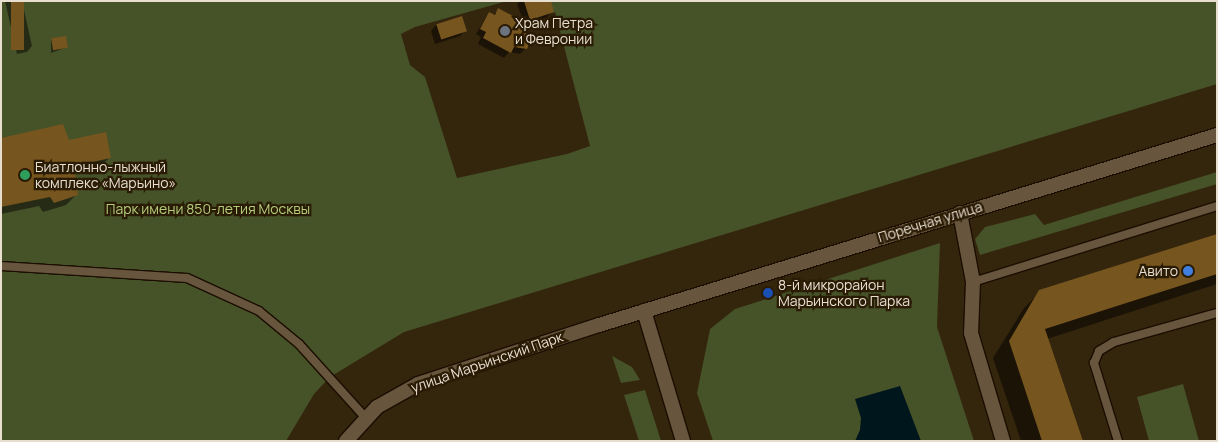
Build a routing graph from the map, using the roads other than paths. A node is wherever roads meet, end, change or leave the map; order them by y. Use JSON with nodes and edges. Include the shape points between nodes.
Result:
{"nodes":[{"id":1,"x":1217,"y":135,"type":"edge"},
{"id":2,"x":1217,"y":206,"type":"edge"},
{"id":3,"x":960,"y":213,"type":"junction"},
{"id":4,"x":1,"y":266,"type":"edge"},
{"id":5,"x":973,"y":282,"type":"junction"},
{"id":6,"x":644,"y":311,"type":"junction"},
{"id":7,"x":1217,"y":313,"type":"edge"},
{"id":8,"x":366,"y":417,"type":"junction"},
{"id":9,"x":346,"y":441,"type":"edge"},
{"id":10,"x":683,"y":441,"type":"edge"},
{"id":11,"x":1003,"y":441,"type":"edge"},
{"id":12,"x":1118,"y":441,"type":"edge"}],
"edges":[{"from":1,"to":3,"type":"main road","name":"Поречная улица"},
{"from":2,"to":5,"type":"lane"},
{"from":3,"to":5,"type":"main road"},
{"from":3,"to":6,"type":"main road","name":"Поречная улица"},
{"from":4,"to":8,"type":"lane","via":[[187,278],[259,311],[299,344]]},
{"from":5,"to":11,"type":"main road","via":[[971,333]]},
{"from":6,"to":8,"type":"main road","name":"улица Марьинский Парк","via":[[418,384],[386,401]]},
{"from":6,"to":10,"type":"main road"},
{"from":7,"to":12,"type":"lane","via":[[1114,342],[1099,350],[1094,363]]},
{"from":8,"to":9,"type":"main road","name":"улица Марьинский Парк"}]}
